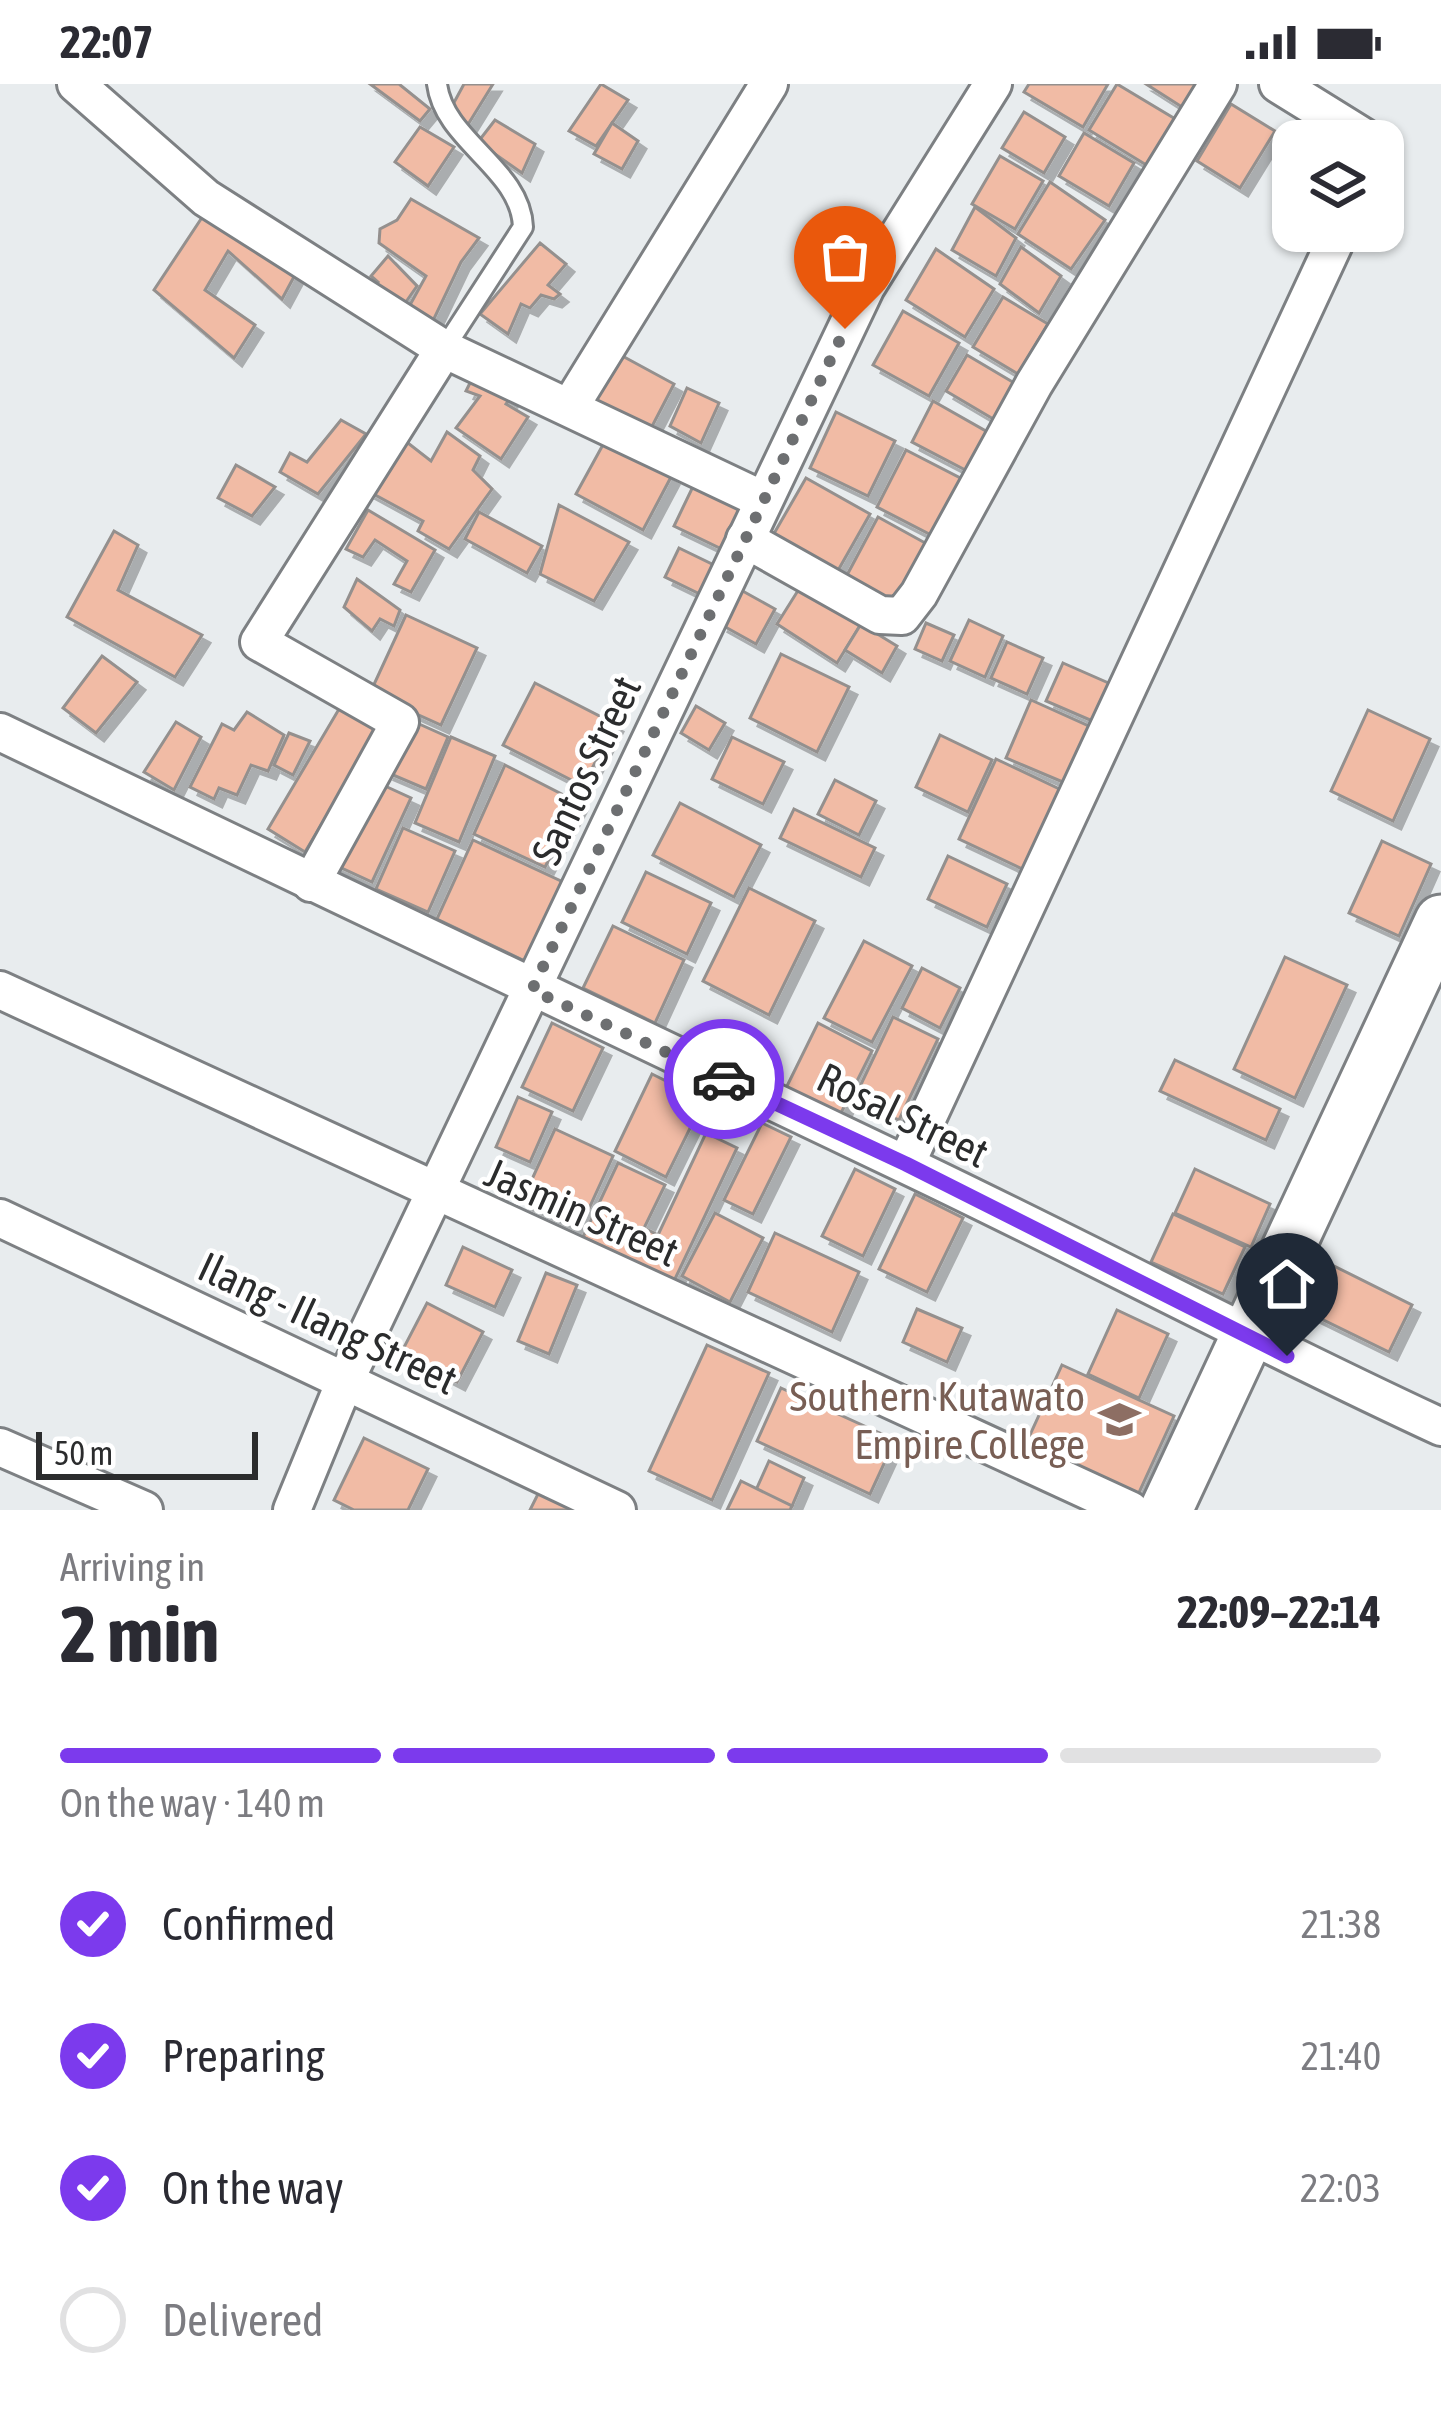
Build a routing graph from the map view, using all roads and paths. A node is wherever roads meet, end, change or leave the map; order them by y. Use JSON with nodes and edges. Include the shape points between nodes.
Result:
{"nodes":[{"id":1,"x":76,"y":84,"type":"edge"},
{"id":2,"x":437,"y":84,"type":"edge"},
{"id":3,"x":769,"y":84,"type":"edge"},
{"id":4,"x":993,"y":84,"type":"edge"},
{"id":5,"x":1219,"y":84,"type":"edge"},
{"id":6,"x":1278,"y":84,"type":"edge"},
{"id":7,"x":1336,"y":120,"type":"edge"},
{"id":8,"x":1330,"y":252,"type":"edge"},
{"id":9,"x":444,"y":350,"type":"junction"},
{"id":10,"x":571,"y":405,"type":"junction"},
{"id":11,"x":761,"y":499,"type":"junction"},
{"id":12,"x":745,"y":539,"type":"junction"},
{"id":13,"x":0,"y":732,"type":"edge"},
{"id":14,"x":311,"y":883,"type":"junction"},
{"id":15,"x":1441,"y":921,"type":"edge"},
{"id":16,"x":0,"y":990,"type":"edge"},
{"id":17,"x":532,"y":990,"type":"junction"},
{"id":18,"x":906,"y":1164,"type":"junction"},
{"id":19,"x":436,"y":1195,"type":"junction"},
{"id":20,"x":0,"y":1218,"type":"edge"},
{"id":21,"x":1249,"y":1338,"type":"junction"},
{"id":22,"x":345,"y":1382,"type":"junction"},
{"id":23,"x":1441,"y":1427,"type":"edge"},
{"id":24,"x":0,"y":1447,"type":"edge"},
{"id":25,"x":144,"y":1510,"type":"edge"},
{"id":26,"x":292,"y":1510,"type":"edge"},
{"id":27,"x":617,"y":1510,"type":"edge"},
{"id":28,"x":1130,"y":1510,"type":"edge"},
{"id":29,"x":1166,"y":1510,"type":"edge"}],
"edges":[{"from":1,"to":9,"type":"street","via":[[206,198]]},
{"from":2,"to":9,"type":"lane","via":[[446,112],[519,202],[523,226]]},
{"from":3,"to":10,"type":"street"},
{"from":4,"to":11,"type":"street","name":"Santos Street","via":[[866,287]]},
{"from":5,"to":12,"type":"street","via":[[902,616],[880,615]]},
{"from":6,"to":7,"type":"street"},
{"from":8,"to":18,"type":"street"},
{"from":9,"to":10,"type":"street"},
{"from":9,"to":14,"type":"street","via":[[259,641],[400,722]]},
{"from":10,"to":11,"type":"street"},
{"from":11,"to":12,"type":"street","name":"Santos Street"},
{"from":12,"to":17,"type":"street","name":"Santos Street"},
{"from":13,"to":14,"type":"street","name":"Rosal Street"},
{"from":14,"to":17,"type":"street","name":"Rosal Street"},
{"from":15,"to":21,"type":"main road"},
{"from":16,"to":19,"type":"street","name":"Jasmin Street"},
{"from":17,"to":18,"type":"street","name":"Rosal Street"},
{"from":17,"to":19,"type":"street","name":"Santos Street"},
{"from":18,"to":21,"type":"street","name":"Rosal Street"},
{"from":19,"to":22,"type":"street","name":"Santos Street"},
{"from":19,"to":28,"type":"street","name":"Jasmin Street"},
{"from":20,"to":22,"type":"street","name":"Ilang - Ilang Street"},
{"from":21,"to":23,"type":"street","name":"Rosal Street"},
{"from":21,"to":29,"type":"main road"},
{"from":22,"to":26,"type":"street","name":"Santos Street"},
{"from":22,"to":27,"type":"street","name":"Ilang - Ilang Street"},
{"from":24,"to":25,"type":"street"}]}
